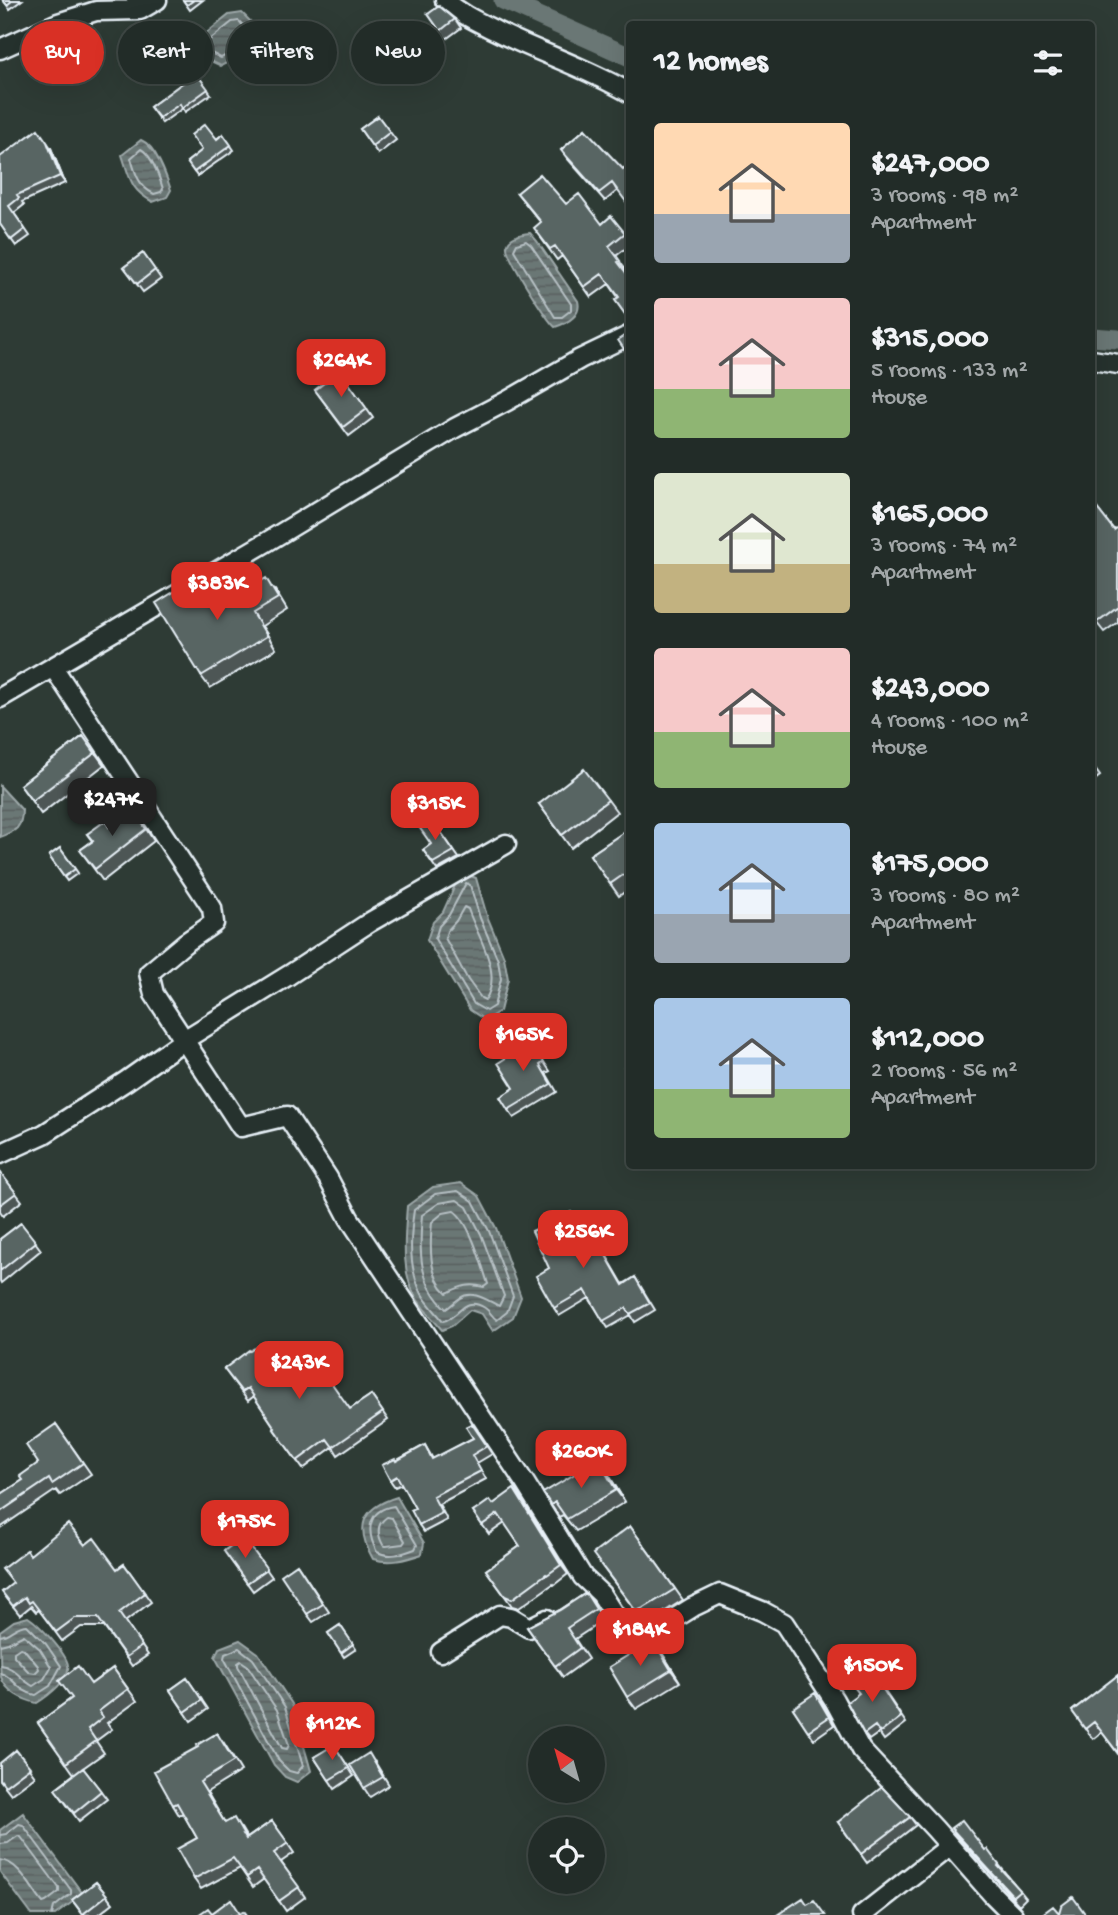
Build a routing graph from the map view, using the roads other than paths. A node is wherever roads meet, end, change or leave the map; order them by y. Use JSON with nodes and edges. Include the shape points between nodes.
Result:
{"nodes":[{"id":1,"x":157,"y":0,"type":"edge"},
{"id":2,"x":445,"y":0,"type":"edge"},
{"id":3,"x":138,"y":5,"type":"edge"},
{"id":4,"x":0,"y":48,"type":"edge"},
{"id":5,"x":626,"y":91,"type":"edge"},
{"id":6,"x":626,"y":337,"type":"edge"},
{"id":7,"x":1095,"y":360,"type":"edge"},
{"id":8,"x":1118,"y":364,"type":"edge"},
{"id":9,"x":53,"y":667,"type":"junction"},
{"id":10,"x":0,"y":698,"type":"edge"},
{"id":11,"x":506,"y":844,"type":"dead end"},
{"id":12,"x":184,"y":1040,"type":"junction"},
{"id":13,"x":0,"y":1154,"type":"edge"},
{"id":14,"x":563,"y":1611,"type":"edge"},
{"id":15,"x":441,"y":1652,"type":"dead end"},
{"id":16,"x":950,"y":1846,"type":"junction"},
{"id":17,"x":862,"y":1915,"type":"edge"},
{"id":18,"x":1013,"y":1915,"type":"edge"}],
"edges":[{"from":1,"to":3,"type":"street"},
{"from":2,"to":5,"type":"street","via":[[457,11],[527,47]]},
{"from":3,"to":4,"type":"street","via":[[96,11]]},
{"from":6,"to":9,"type":"street","via":[[455,428]]},
{"from":7,"to":8,"type":"street"},
{"from":9,"to":10,"type":"street"},
{"from":9,"to":12,"type":"street","via":[[212,908],[214,923],[149,973],[154,994]]},
{"from":11,"to":12,"type":"street","via":[[370,922]]},
{"from":12,"to":13,"type":"street","via":[[44,1134]]},
{"from":12,"to":16,"type":"street","via":[[241,1127],[287,1116],[349,1218],[518,1472],[590,1594],[601,1594],[626,1633],[656,1630],[720,1594],[784,1623],[861,1750]]},
{"from":14,"to":15,"type":"street","via":[[529,1628],[500,1615]]},
{"from":16,"to":17,"type":"street"},
{"from":16,"to":18,"type":"street"}]}
